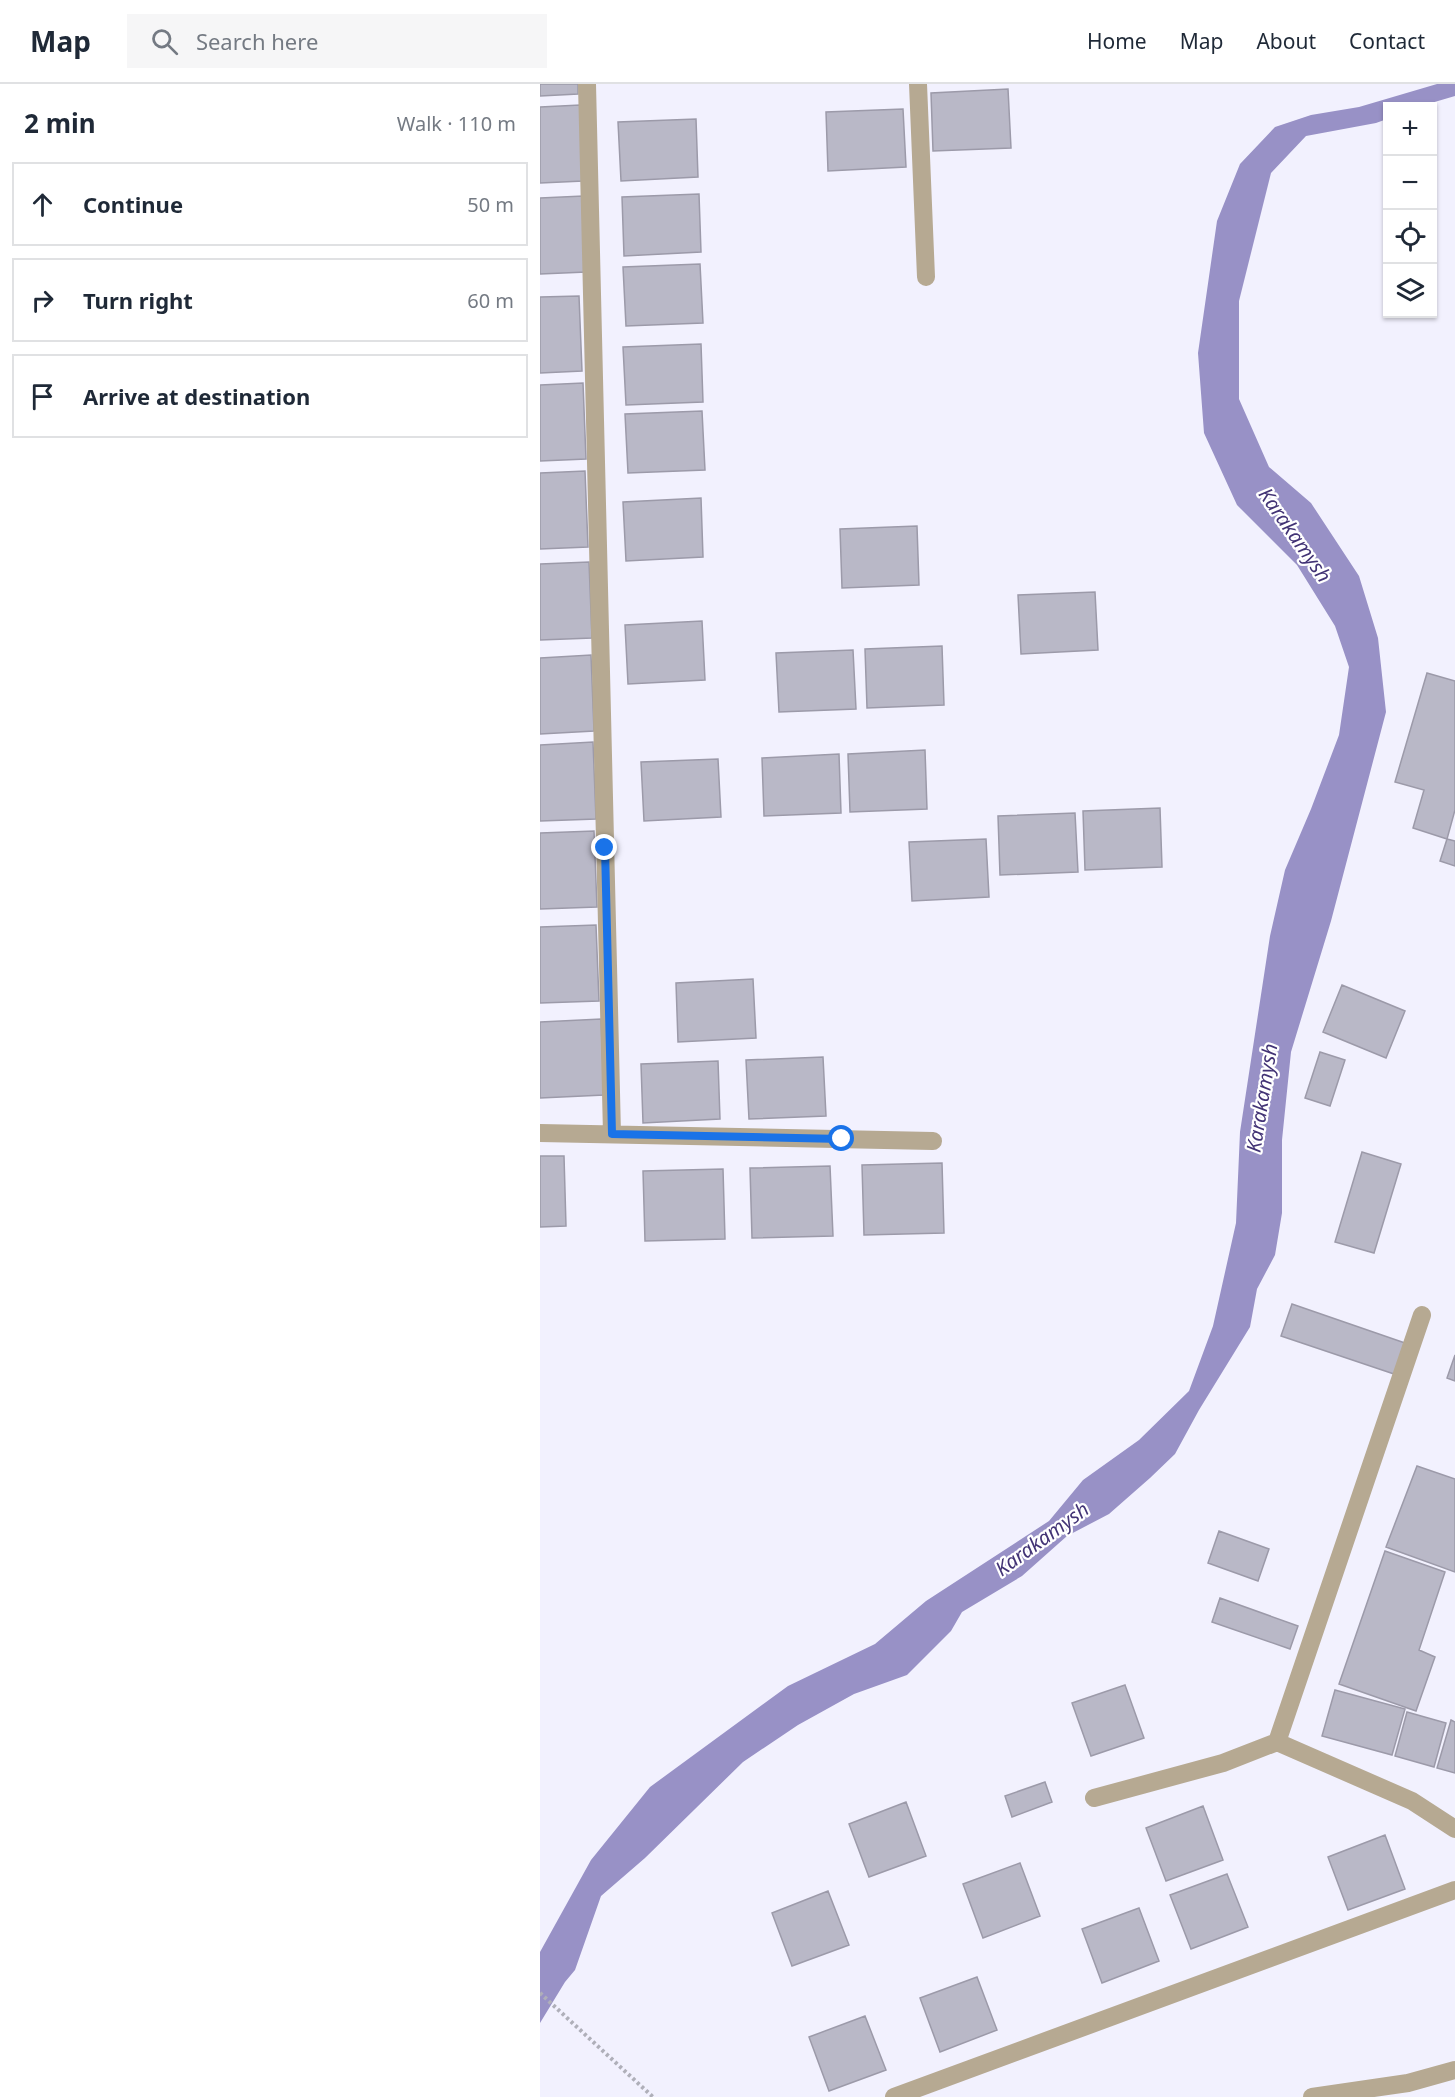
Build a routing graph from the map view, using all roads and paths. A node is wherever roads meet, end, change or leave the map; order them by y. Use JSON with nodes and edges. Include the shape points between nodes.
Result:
{"nodes":[{"id":1,"x":587,"y":84,"type":"edge"},
{"id":2,"x":918,"y":84,"type":"edge"},
{"id":3,"x":926,"y":277,"type":"dead end"},
{"id":4,"x":540,"y":1133,"type":"edge"},
{"id":5,"x":612,"y":1134,"type":"junction"},
{"id":6,"x":933,"y":1141,"type":"dead end"},
{"id":7,"x":1422,"y":1315,"type":"dead end"},
{"id":8,"x":1277,"y":1742,"type":"junction"},
{"id":9,"x":1094,"y":1798,"type":"dead end"},
{"id":10,"x":1455,"y":1829,"type":"edge"},
{"id":11,"x":1455,"y":1890,"type":"edge"},
{"id":12,"x":540,"y":1993,"type":"edge"},
{"id":13,"x":1455,"y":2070,"type":"edge"},
{"id":14,"x":653,"y":2097,"type":"edge"},
{"id":15,"x":894,"y":2097,"type":"edge"},
{"id":16,"x":1312,"y":2097,"type":"edge"}],
"edges":[{"from":1,"to":5,"type":"street"},
{"from":2,"to":3,"type":"street"},
{"from":4,"to":5,"type":"street"},
{"from":5,"to":6,"type":"street"},
{"from":7,"to":8,"type":"street"},
{"from":8,"to":9,"type":"street","via":[[1223,1763]]},
{"from":8,"to":10,"type":"street","via":[[1412,1801]]},
{"from":11,"to":15,"type":"street"},
{"from":12,"to":14,"type":"path"},
{"from":13,"to":16,"type":"street","via":[[1408,2083]]}]}
